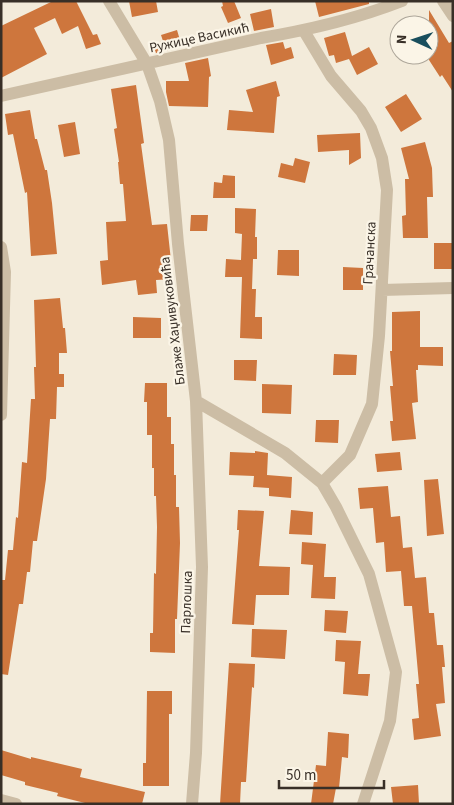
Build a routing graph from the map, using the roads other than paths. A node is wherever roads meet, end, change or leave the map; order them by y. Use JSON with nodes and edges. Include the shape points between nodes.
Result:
{"nodes":[{"id":1,"x":109,"y":1,"type":"edge"},
{"id":2,"x":402,"y":1,"type":"edge"},
{"id":3,"x":443,"y":1,"type":"edge"},
{"id":4,"x":453,"y":16,"type":"edge"},
{"id":5,"x":304,"y":31,"type":"junction"},
{"id":6,"x":146,"y":64,"type":"junction"},
{"id":7,"x":1,"y":96,"type":"edge"},
{"id":8,"x":1,"y":247,"type":"edge"},
{"id":9,"x":453,"y":288,"type":"edge"},
{"id":10,"x":382,"y":290,"type":"junction"},
{"id":11,"x":196,"y":401,"type":"junction"},
{"id":12,"x":1,"y":415,"type":"edge"},
{"id":13,"x":322,"y":484,"type":"junction"},
{"id":14,"x":1,"y":800,"type":"edge"},
{"id":15,"x":16,"y":804,"type":"edge"},
{"id":16,"x":192,"y":804,"type":"edge"},
{"id":17,"x":363,"y":804,"type":"edge"}],
"edges":[{"from":1,"to":6,"type":"street","name":"Блаже Хаџивуковића"},
{"from":2,"to":5,"type":"street","name":"Ружице Васикић","via":[[363,16]]},
{"from":3,"to":4,"type":"street"},
{"from":5,"to":6,"type":"street","name":"Ружице Васикић"},
{"from":5,"to":10,"type":"street","name":"Грачанска","via":[[331,76],[361,111],[382,158],[387,190]]},
{"from":6,"to":7,"type":"street","name":"Ружице Васикић"},
{"from":6,"to":11,"type":"street","name":"Блаже Хаџивуковића","via":[[160,101],[169,140]]},
{"from":8,"to":12,"type":"street","via":[[5,272]]},
{"from":9,"to":10,"type":"street"},
{"from":10,"to":13,"type":"street","name":"Грачанска","via":[[372,404],[350,455]]},
{"from":11,"to":13,"type":"street","name":"Блаже Хаџивуковића","via":[[285,453]]},
{"from":11,"to":16,"type":"street","name":"Парлошка","via":[[202,567]]},
{"from":13,"to":17,"type":"street","name":"Блаже Хаџивуковића","via":[[369,574],[396,672],[390,721]]},
{"from":14,"to":15,"type":"street"}]}
